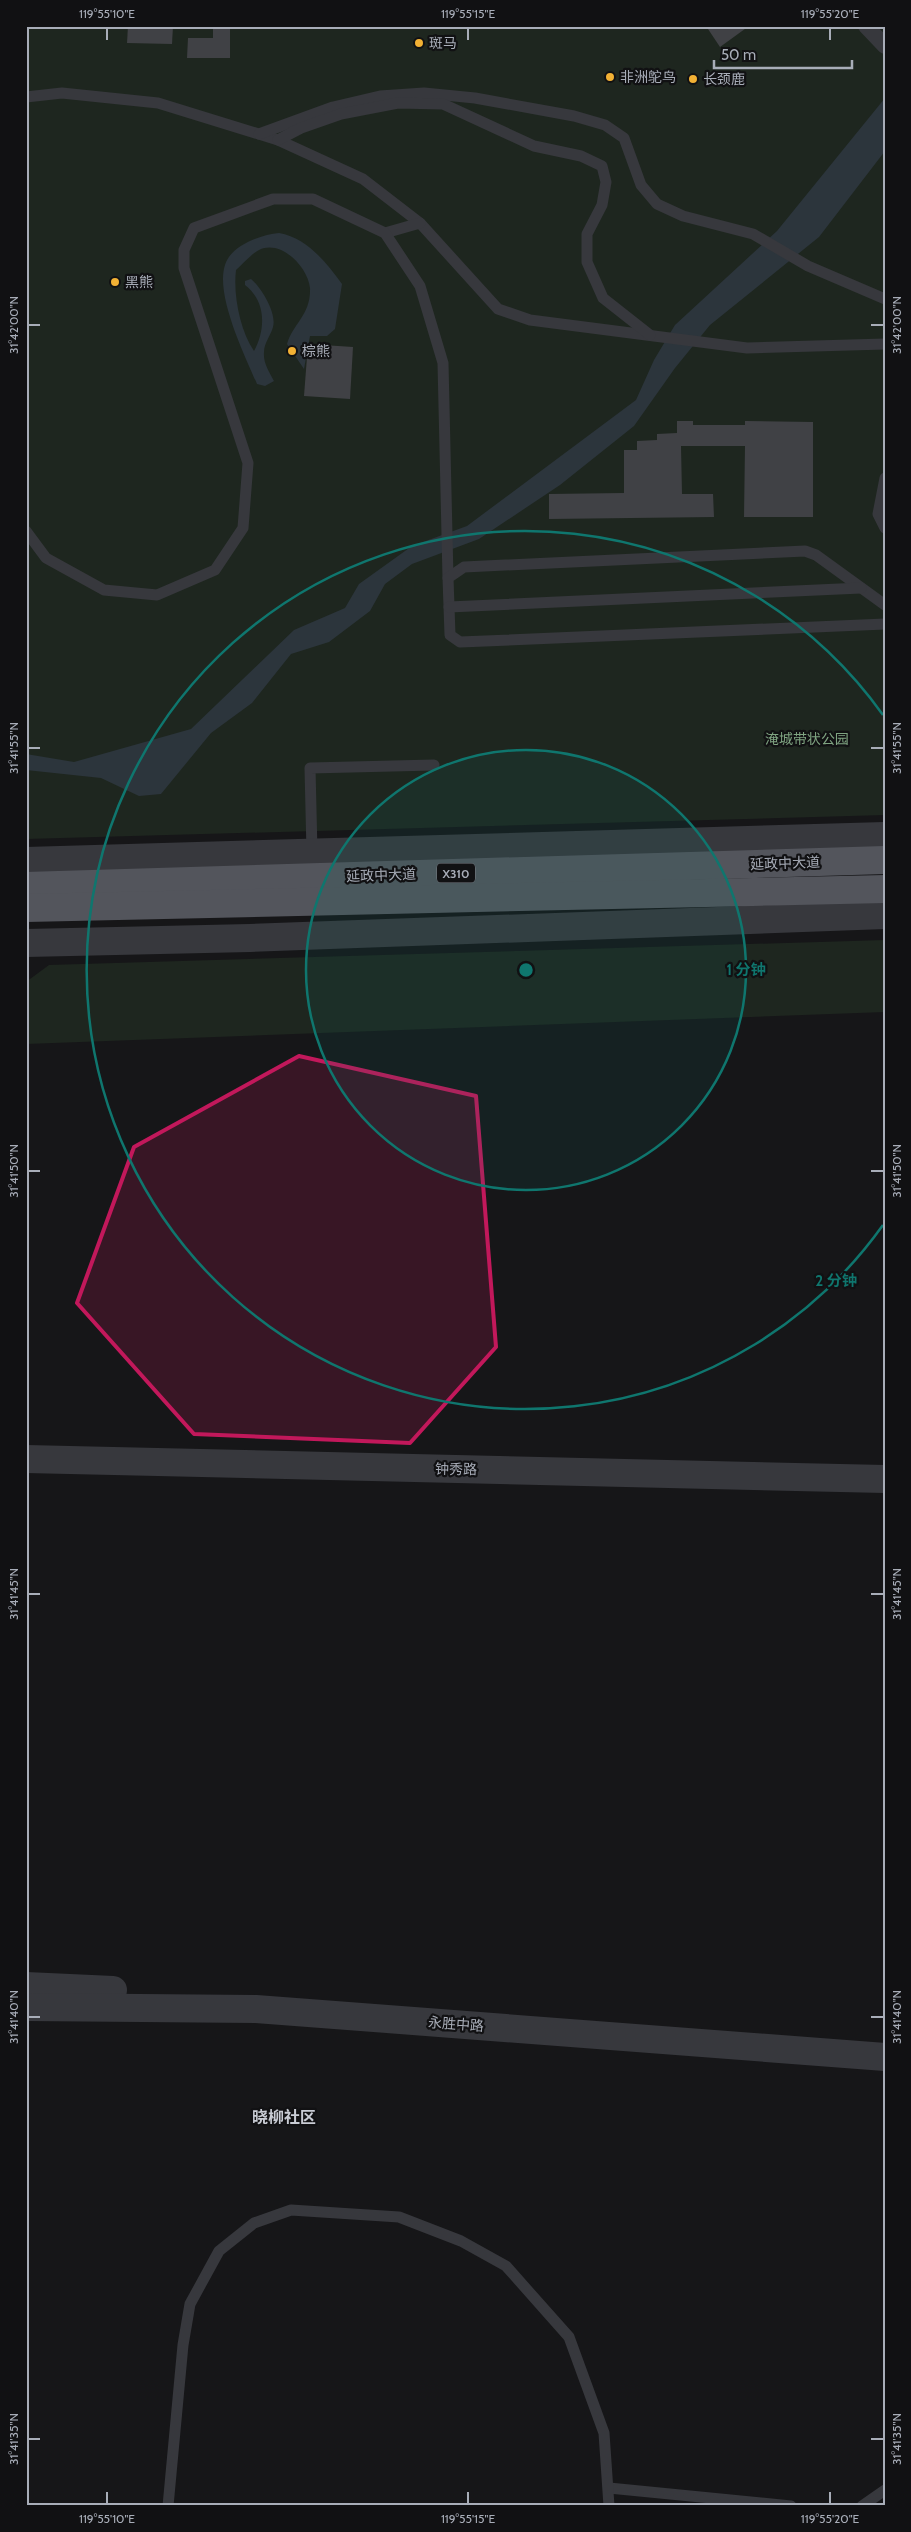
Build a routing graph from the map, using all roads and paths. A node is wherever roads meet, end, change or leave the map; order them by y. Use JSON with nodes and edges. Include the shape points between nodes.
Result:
{"nodes":[{"id":1,"x":866,"y":26,"type":"edge"},
{"id":2,"x":885,"y":46,"type":"edge"},
{"id":3,"x":26,"y":97,"type":"edge"},
{"id":4,"x":259,"y":134,"type":"junction"},
{"id":5,"x":278,"y":140,"type":"junction"},
{"id":6,"x":420,"y":223,"type":"junction"},
{"id":7,"x":385,"y":233,"type":"junction"},
{"id":8,"x":885,"y":300,"type":"edge"},
{"id":9,"x":651,"y":336,"type":"junction"},
{"id":10,"x":885,"y":344,"type":"edge"},
{"id":11,"x":885,"y":478,"type":"edge"},
{"id":12,"x":885,"y":528,"type":"edge"},
{"id":13,"x":26,"y":531,"type":"edge"},
{"id":14,"x":448,"y":578,"type":"junction"},
{"id":15,"x":861,"y":588,"type":"junction"},
{"id":16,"x":885,"y":605,"type":"edge"},
{"id":17,"x":450,"y":607,"type":"junction"},
{"id":18,"x":885,"y":624,"type":"edge"},
{"id":19,"x":434,"y":765,"type":"dead end"},
{"id":20,"x":885,"y":836,"type":"edge"},
{"id":21,"x":312,"y":852,"type":"junction"},
{"id":22,"x":885,"y":860,"type":"edge"},
{"id":23,"x":26,"y":861,"type":"edge"},
{"id":24,"x":26,"y":886,"type":"edge"},
{"id":25,"x":885,"y":889,"type":"edge"},
{"id":26,"x":26,"y":908,"type":"edge"},
{"id":27,"x":885,"y":915,"type":"edge"},
{"id":28,"x":26,"y":943,"type":"edge"},
{"id":29,"x":26,"y":1459,"type":"edge"},
{"id":30,"x":885,"y":1480,"type":"edge"},
{"id":31,"x":26,"y":1986,"type":"edge"},
{"id":32,"x":26,"y":2007,"type":"edge"},
{"id":33,"x":256,"y":2008,"type":"junction"},
{"id":34,"x":885,"y":2056,"type":"edge"},
{"id":35,"x":609,"y":2488,"type":"junction"},
{"id":36,"x":885,"y":2490,"type":"edge"},
{"id":37,"x":168,"y":2506,"type":"edge"},
{"id":38,"x":609,"y":2506,"type":"edge"},
{"id":39,"x":791,"y":2506,"type":"edge"},
{"id":40,"x":862,"y":2506,"type":"edge"}],
"edges":[{"from":1,"to":2,"type":"street"},
{"from":3,"to":4,"type":"lane","via":[[62,94],[158,103]]},
{"from":4,"to":5,"type":"lane"},
{"from":4,"to":8,"type":"lane","via":[[333,107],[380,96],[424,92],[475,98],[605,124],[624,138],[641,185],[657,204],[683,216],[753,234],[808,266]]},
{"from":5,"to":6,"type":"lane","via":[[363,179]]},
{"from":5,"to":9,"type":"lane","via":[[341,114],[398,103],[443,104],[534,146],[581,156],[602,166],[606,182],[602,205],[587,234],[587,262],[603,298]]},
{"from":6,"to":7,"type":"lane"},
{"from":6,"to":9,"type":"lane","via":[[498,309],[530,320]]},
{"from":7,"to":13,"type":"lane","via":[[313,199],[273,199],[194,228],[184,250],[184,268],[248,463],[243,528],[215,570],[157,595],[104,590],[46,558]]},
{"from":7,"to":14,"type":"lane","via":[[420,286],[443,363]]},
{"from":9,"to":10,"type":"lane","via":[[747,348]]},
{"from":11,"to":12,"type":"lane","via":[[878,514]]},
{"from":14,"to":15,"type":"lane","via":[[464,567],[804,551],[816,555]]},
{"from":14,"to":17,"type":"lane"},
{"from":15,"to":16,"type":"lane"},
{"from":15,"to":17,"type":"lane"},
{"from":17,"to":18,"type":"lane","via":[[450,635],[460,642]]},
{"from":19,"to":21,"type":"lane","via":[[310,768]]},
{"from":20,"to":21,"type":"street"},
{"from":21,"to":23,"type":"street"},
{"from":22,"to":24,"type":"main road","name":"延政中大道","number":"X310"},
{"from":25,"to":26,"type":"main road","name":"延政中大道","number":"X310"},
{"from":27,"to":28,"type":"street"},
{"from":29,"to":30,"type":"street","name":"钟秀路"},
{"from":31,"to":33,"type":"street","via":[[140,1991]]},
{"from":32,"to":33,"type":"street","name":"永胜中路"},
{"from":33,"to":34,"type":"street","name":"永胜中路"},
{"from":35,"to":37,"type":"lane","via":[[604,2433],[569,2337],[506,2266],[461,2240],[399,2217],[291,2210],[254,2223],[219,2251],[190,2304],[183,2345]]},
{"from":35,"to":38,"type":"lane"},
{"from":35,"to":39,"type":"lane"},
{"from":36,"to":40,"type":"lane"}]}
